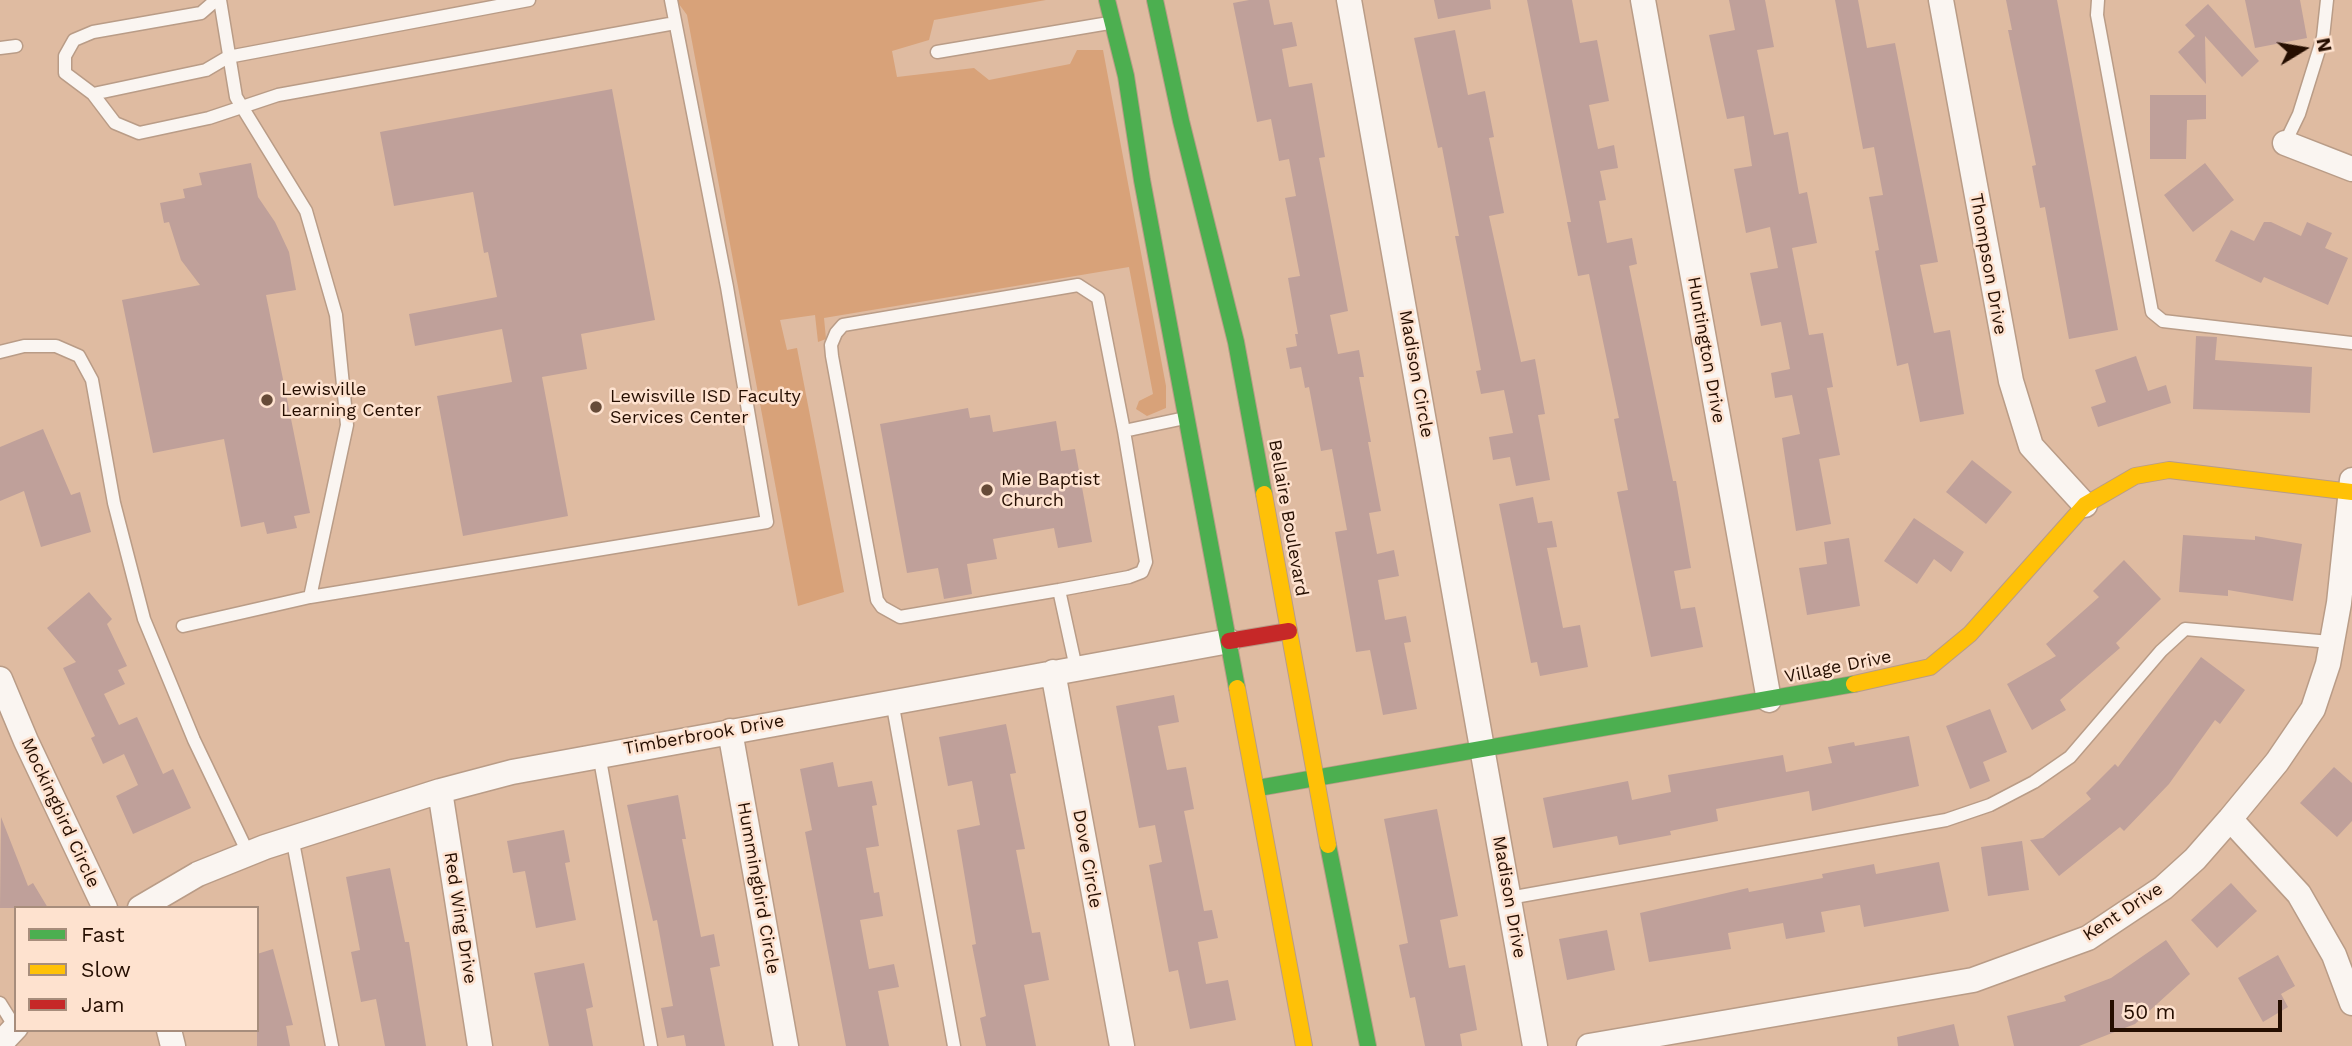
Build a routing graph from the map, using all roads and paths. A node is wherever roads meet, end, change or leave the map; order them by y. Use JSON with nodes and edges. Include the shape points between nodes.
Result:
{"nodes":[{"id":1,"x":218,"y":0,"type":"edge"},
{"id":2,"x":529,"y":0,"type":"edge"},
{"id":3,"x":671,"y":0,"type":"edge"},
{"id":4,"x":1107,"y":0,"type":"edge"},
{"id":5,"x":1155,"y":0,"type":"edge"},
{"id":6,"x":1349,"y":0,"type":"edge"},
{"id":7,"x":1643,"y":0,"type":"edge"},
{"id":8,"x":1941,"y":0,"type":"edge"},
{"id":9,"x":2098,"y":0,"type":"edge"},
{"id":10,"x":2327,"y":0,"type":"edge"},
{"id":11,"x":1113,"y":22,"type":"junction"},
{"id":12,"x":676,"y":23,"type":"junction"},
{"id":13,"x":16,"y":46,"type":"dead end"},
{"id":14,"x":0,"y":48,"type":"edge"},
{"id":15,"x":937,"y":52,"type":"dead end"},
{"id":16,"x":228,"y":57,"type":"junction"},
{"id":17,"x":93,"y":94,"type":"junction"},
{"id":18,"x":243,"y":107,"type":"junction"},
{"id":19,"x":2285,"y":143,"type":"joint"},
{"id":20,"x":2352,"y":169,"type":"edge"},
{"id":21,"x":2352,"y":343,"type":"edge"},
{"id":22,"x":0,"y":352,"type":"edge"},
{"id":23,"x":1189,"y":417,"type":"junction"},
{"id":24,"x":1125,"y":430,"type":"junction"},
{"id":25,"x":2351,"y":488,"type":"edge"},
{"id":26,"x":2085,"y":505,"type":"junction"},
{"id":27,"x":1059,"y":590,"type":"junction"},
{"id":28,"x":310,"y":597,"type":"junction"},
{"id":29,"x":183,"y":626,"type":"dead end"},
{"id":30,"x":1289,"y":631,"type":"junction"},
{"id":31,"x":1229,"y":642,"type":"junction"},
{"id":32,"x":2330,"y":642,"type":"junction"},
{"id":33,"x":1065,"y":670,"type":"junction"},
{"id":34,"x":0,"y":679,"type":"edge"},
{"id":35,"x":1769,"y":699,"type":"junction"},
{"id":36,"x":892,"y":701,"type":"junction"},
{"id":37,"x":730,"y":731,"type":"junction"},
{"id":38,"x":1483,"y":749,"type":"junction"},
{"id":39,"x":599,"y":754,"type":"junction"},
{"id":40,"x":1315,"y":778,"type":"junction"},
{"id":41,"x":1258,"y":788,"type":"junction"},
{"id":42,"x":440,"y":791,"type":"junction"},
{"id":43,"x":2230,"y":819,"type":"junction"},
{"id":44,"x":292,"y":837,"type":"junction"},
{"id":45,"x":248,"y":853,"type":"junction"},
{"id":46,"x":1509,"y":898,"type":"junction"},
{"id":47,"x":105,"y":906,"type":"edge"},
{"id":48,"x":143,"y":906,"type":"edge"},
{"id":49,"x":0,"y":1003,"type":"edge"},
{"id":50,"x":2352,"y":1003,"type":"edge"},
{"id":51,"x":14,"y":1025,"type":"edge"},
{"id":52,"x":14,"y":1028,"type":"edge"},
{"id":53,"x":0,"y":1044,"type":"edge"},
{"id":54,"x":332,"y":1046,"type":"edge"},
{"id":55,"x":481,"y":1046,"type":"edge"},
{"id":56,"x":651,"y":1046,"type":"edge"},
{"id":57,"x":786,"y":1046,"type":"edge"},
{"id":58,"x":954,"y":1046,"type":"edge"},
{"id":59,"x":1122,"y":1046,"type":"edge"},
{"id":60,"x":1304,"y":1046,"type":"edge"},
{"id":61,"x":1368,"y":1046,"type":"edge"},
{"id":62,"x":1535,"y":1046,"type":"edge"},
{"id":63,"x":1588,"y":1046,"type":"edge"}],
"edges":[{"from":1,"to":16,"type":"lane"},
{"from":1,"to":17,"type":"lane","via":[[201,13],[93,32],[74,40],[65,56],[65,73]]},
{"from":2,"to":16,"type":"lane"},
{"from":3,"to":12,"type":"lane"},
{"from":4,"to":11,"type":"main road"},
{"from":5,"to":30,"type":"main road","name":"Bellaire Boulevard","via":[[1236,342]]},
{"from":6,"to":38,"type":"street","name":"Madison Circle"},
{"from":7,"to":35,"type":"street","name":"Huntington Drive"},
{"from":8,"to":26,"type":"street","name":"Thompson Drive","via":[[2011,382],[2031,446]]},
{"from":9,"to":21,"type":"lane","via":[[2097,15],[2152,312],[2163,321]]},
{"from":10,"to":19,"type":"lane","via":[[2323,37]]},
{"from":11,"to":15,"type":"lane"},
{"from":11,"to":23,"type":"main road"},
{"from":12,"to":18,"type":"lane","via":[[278,95]]},
{"from":12,"to":28,"type":"lane","via":[[767,522]]},
{"from":13,"to":14,"type":"lane"},
{"from":16,"to":17,"type":"lane","via":[[206,70]]},
{"from":16,"to":18,"type":"lane","via":[[236,97]]},
{"from":17,"to":18,"type":"lane","via":[[115,123],[139,133]]},
{"from":18,"to":28,"type":"lane","via":[[306,211],[336,315],[347,425]]},
{"from":19,"to":20,"type":"street"},
{"from":22,"to":45,"type":"lane","via":[[56,346],[79,356],[92,380],[114,503],[144,618],[194,740]]},
{"from":23,"to":24,"type":"lane"},
{"from":23,"to":31,"type":"main road"},
{"from":24,"to":27,"type":"lane","via":[[1146,562],[1142,572]]},
{"from":24,"to":27,"type":"lane","via":[[1098,298],[1078,285],[843,325],[831,345],[881,607],[900,617]]},
{"from":25,"to":26,"type":"main road","name":"Village Drive","via":[[2169,470],[2118,483]]},
{"from":25,"to":32,"type":"street","name":"Kent Drive","via":[[2339,603]]},
{"from":26,"to":35,"type":"main road","name":"Village Drive","via":[[1970,635],[1930,667]]},
{"from":27,"to":33,"type":"lane"},
{"from":28,"to":29,"type":"lane"},
{"from":30,"to":31,"type":"main road","name":"Timberbrook Drive"},
{"from":30,"to":40,"type":"main road","name":"Bellaire Boulevard"},
{"from":31,"to":33,"type":"street","name":"Timberbrook Drive"},
{"from":31,"to":41,"type":"main road"},
{"from":32,"to":43,"type":"street","name":"Kent Drive","via":[[2313,709]]},
{"from":32,"to":46,"type":"lane","via":[[2185,629],[2070,757],[1990,805],[1946,820]]},
{"from":33,"to":36,"type":"street","name":"Timberbrook Drive"},
{"from":33,"to":59,"type":"street","name":"Dove Circle"},
{"from":34,"to":47,"type":"street","name":"Mockingbird Circle"},
{"from":35,"to":38,"type":"main road","name":"Village Drive"},
{"from":36,"to":37,"type":"street","name":"Timberbrook Drive"},
{"from":36,"to":58,"type":"lane"},
{"from":37,"to":39,"type":"street","name":"Timberbrook Drive"},
{"from":37,"to":57,"type":"street","name":"Hummingbird Circle"},
{"from":38,"to":40,"type":"main road","name":"Village Drive"},
{"from":38,"to":46,"type":"street","name":"Madison Drive"},
{"from":39,"to":42,"type":"street","name":"Timberbrook Drive"},
{"from":39,"to":56,"type":"lane"},
{"from":40,"to":41,"type":"main road","name":"Village Drive"},
{"from":40,"to":61,"type":"main road","name":"Bellaire Boulevard"},
{"from":41,"to":60,"type":"main road"},
{"from":42,"to":44,"type":"street","name":"Timberbrook Drive"},
{"from":42,"to":55,"type":"street","name":"Red Wing Drive"},
{"from":43,"to":50,"type":"street","via":[[2299,894],[2334,955]]},
{"from":43,"to":63,"type":"street","name":"Kent Drive","via":[[2163,888],[2088,938],[1986,975]]},
{"from":44,"to":45,"type":"street","name":"Timberbrook Drive"},
{"from":44,"to":54,"type":"lane"},
{"from":45,"to":48,"type":"street","name":"Timberbrook Drive","via":[[198,874]]},
{"from":46,"to":62,"type":"street","name":"Madison Drive"},
{"from":49,"to":51,"type":"lane"},
{"from":52,"to":53,"type":"street"}]}
